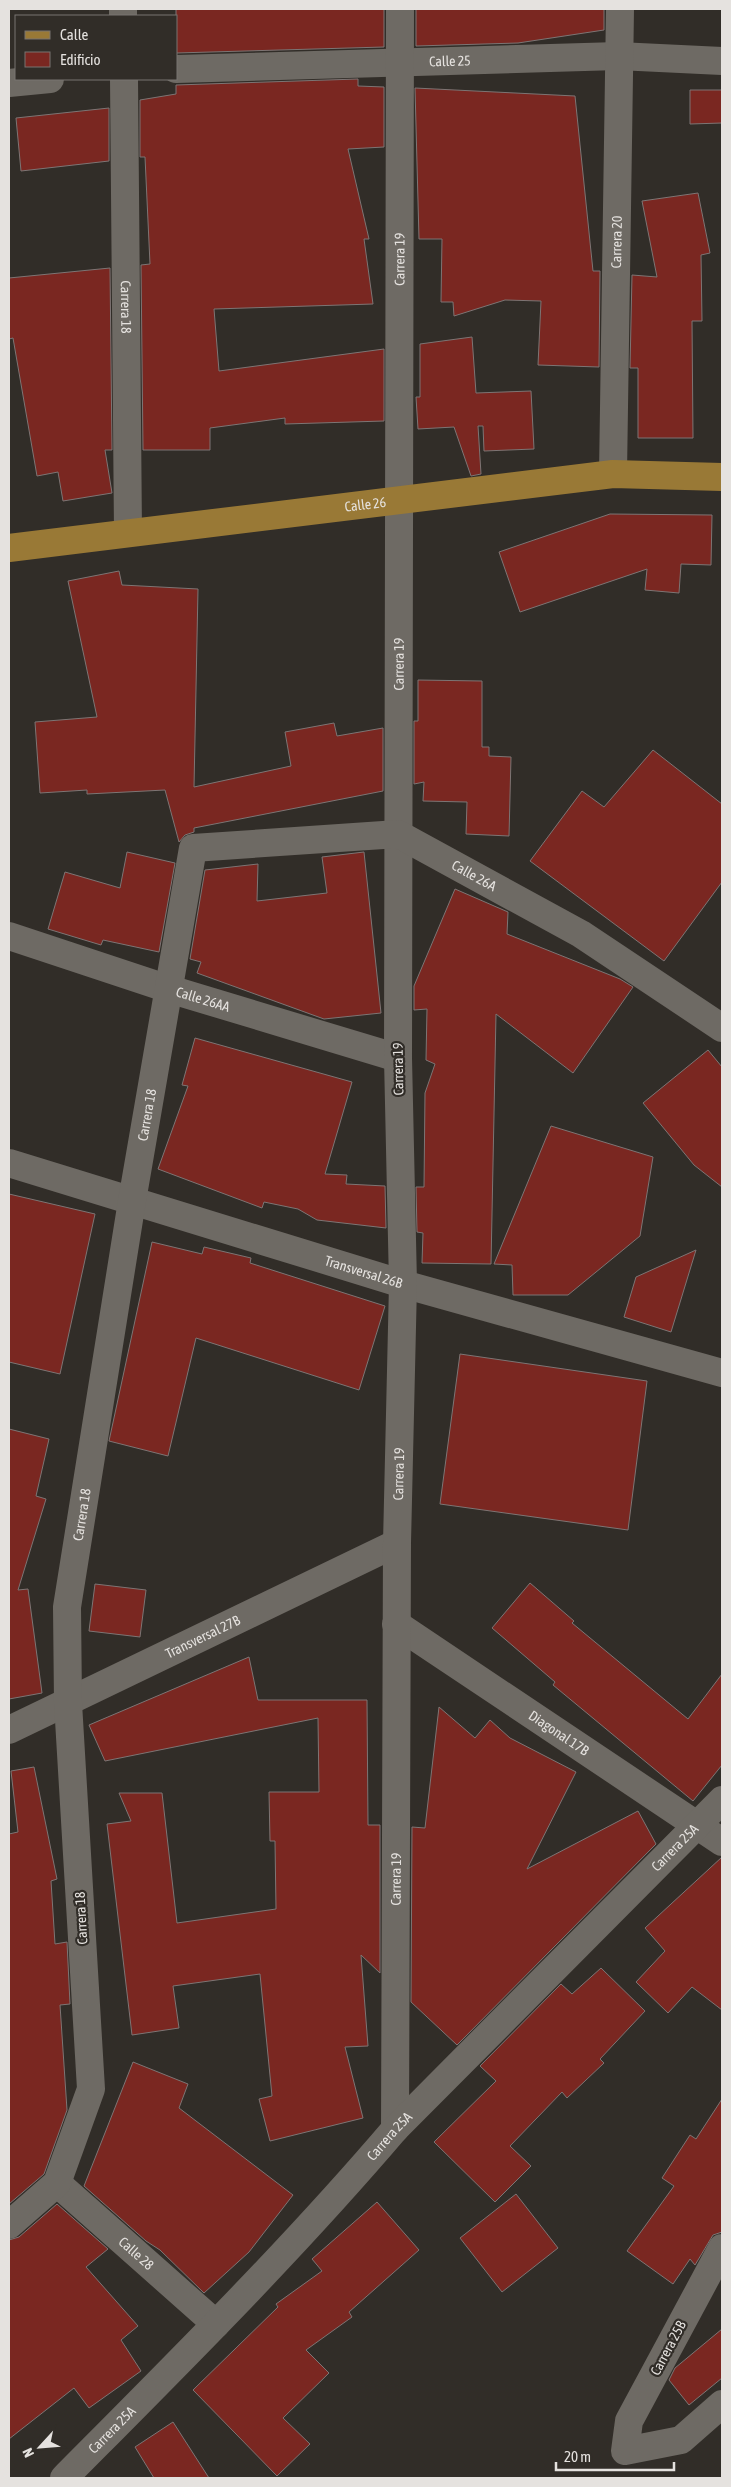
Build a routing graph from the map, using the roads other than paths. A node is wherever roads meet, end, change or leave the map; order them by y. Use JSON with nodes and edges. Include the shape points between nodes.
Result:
{"nodes":[{"id":1,"x":400,"y":9,"type":"edge"},
{"id":2,"x":620,"y":9,"type":"edge"},
{"id":3,"x":618,"y":56,"type":"junction"},
{"id":4,"x":722,"y":61,"type":"edge"},
{"id":5,"x":400,"y":63,"type":"junction"},
{"id":6,"x":178,"y":69,"type":"edge"},
{"id":7,"x":40,"y":80,"type":"edge"},
{"id":8,"x":124,"y":80,"type":"edge"},
{"id":9,"x":9,"y":83,"type":"edge"},
{"id":10,"x":614,"y":474,"type":"junction"},
{"id":11,"x":722,"y":477,"type":"edge"},
{"id":12,"x":399,"y":499,"type":"junction"},
{"id":13,"x":128,"y":533,"type":"junction"},
{"id":14,"x":9,"y":548,"type":"edge"},
{"id":15,"x":398,"y":834,"type":"junction"},
{"id":16,"x":9,"y":936,"type":"edge"},
{"id":17,"x":169,"y":989,"type":"junction"},
{"id":18,"x":722,"y":1028,"type":"edge"},
{"id":19,"x":398,"y":1058,"type":"junction"},
{"id":20,"x":9,"y":1163,"type":"edge"},
{"id":21,"x":132,"y":1201,"type":"junction"},
{"id":22,"x":403,"y":1284,"type":"junction"},
{"id":23,"x":722,"y":1352,"type":"edge"},
{"id":24,"x":711,"y":1369,"type":"edge"},
{"id":25,"x":397,"y":1543,"type":"junction"},
{"id":26,"x":396,"y":1624,"type":"junction"},
{"id":27,"x":68,"y":1703,"type":"junction"},
{"id":28,"x":9,"y":1730,"type":"edge"},
{"id":29,"x":722,"y":1800,"type":"edge"},
{"id":30,"x":696,"y":1825,"type":"junction"},
{"id":31,"x":722,"y":1842,"type":"edge"},
{"id":32,"x":395,"y":2129,"type":"junction"},
{"id":33,"x":57,"y":2183,"type":"junction"},
{"id":34,"x":9,"y":2225,"type":"edge"},
{"id":35,"x":722,"y":2248,"type":"edge"},
{"id":36,"x":216,"y":2324,"type":"junction"},
{"id":37,"x":722,"y":2404,"type":"edge"},
{"id":38,"x":64,"y":2478,"type":"edge"}],
"edges":[{"from":1,"to":5,"type":"street","name":"Carrera 19"},
{"from":2,"to":3,"type":"street","name":"Carrera 20"},
{"from":3,"to":4,"type":"street","name":"Calle 25"},
{"from":3,"to":5,"type":"street","name":"Calle 25"},
{"from":3,"to":10,"type":"street","name":"Carrera 20"},
{"from":5,"to":6,"type":"street","name":"Calle 25"},
{"from":5,"to":12,"type":"street","name":"Carrera 19"},
{"from":7,"to":9,"type":"street"},
{"from":8,"to":13,"type":"street","name":"Carrera 18"},
{"from":10,"to":11,"type":"main road","name":"Calle 26"},
{"from":10,"to":12,"type":"main road","name":"Calle 26"},
{"from":12,"to":13,"type":"main road","name":"Calle 26"},
{"from":12,"to":15,"type":"street","name":"Carrera 19"},
{"from":13,"to":14,"type":"main road","name":"Calle 26"},
{"from":15,"to":17,"type":"street","name":"Carrera 18","via":[[193,848]]},
{"from":15,"to":18,"type":"street","name":"Calle 26A","via":[[581,934]]},
{"from":15,"to":19,"type":"street","name":"Carrera 19"},
{"from":16,"to":17,"type":"street","name":"Calle 26AA"},
{"from":17,"to":19,"type":"street","name":"Calle 26AA"},
{"from":17,"to":21,"type":"street","name":"Carrera 18"},
{"from":19,"to":22,"type":"street","name":"Carrera 19"},
{"from":20,"to":21,"type":"street","name":"Transversal 26B"},
{"from":21,"to":22,"type":"street","name":"Transversal 26B"},
{"from":21,"to":27,"type":"street","name":"Carrera 18","via":[[68,1607]]},
{"from":22,"to":24,"type":"street","name":"Transversal 26B"},
{"from":22,"to":25,"type":"street","name":"Carrera 19"},
{"from":23,"to":24,"type":"street"},
{"from":25,"to":26,"type":"street","name":"Carrera 19"},
{"from":25,"to":27,"type":"street","name":"Transversal 27B"},
{"from":26,"to":30,"type":"street","name":"Diagonal 17B"},
{"from":26,"to":32,"type":"street","name":"Carrera 19"},
{"from":27,"to":28,"type":"street","name":"Transversal 27B"},
{"from":27,"to":33,"type":"street","name":"Carrera 18","via":[[91,2089]]},
{"from":29,"to":30,"type":"street","name":"Carrera 25A"},
{"from":30,"to":31,"type":"street","name":"Diagonal 17B"},
{"from":30,"to":32,"type":"street","name":"Carrera 25A"},
{"from":32,"to":36,"type":"street","name":"Carrera 25A","via":[[361,2170]]},
{"from":33,"to":34,"type":"street"},
{"from":33,"to":36,"type":"street","name":"Calle 28"},
{"from":35,"to":37,"type":"street","name":"Carrera 25B","via":[[629,2420],[625,2451],[681,2440]]},
{"from":36,"to":38,"type":"street","name":"Carrera 25A"}]}
